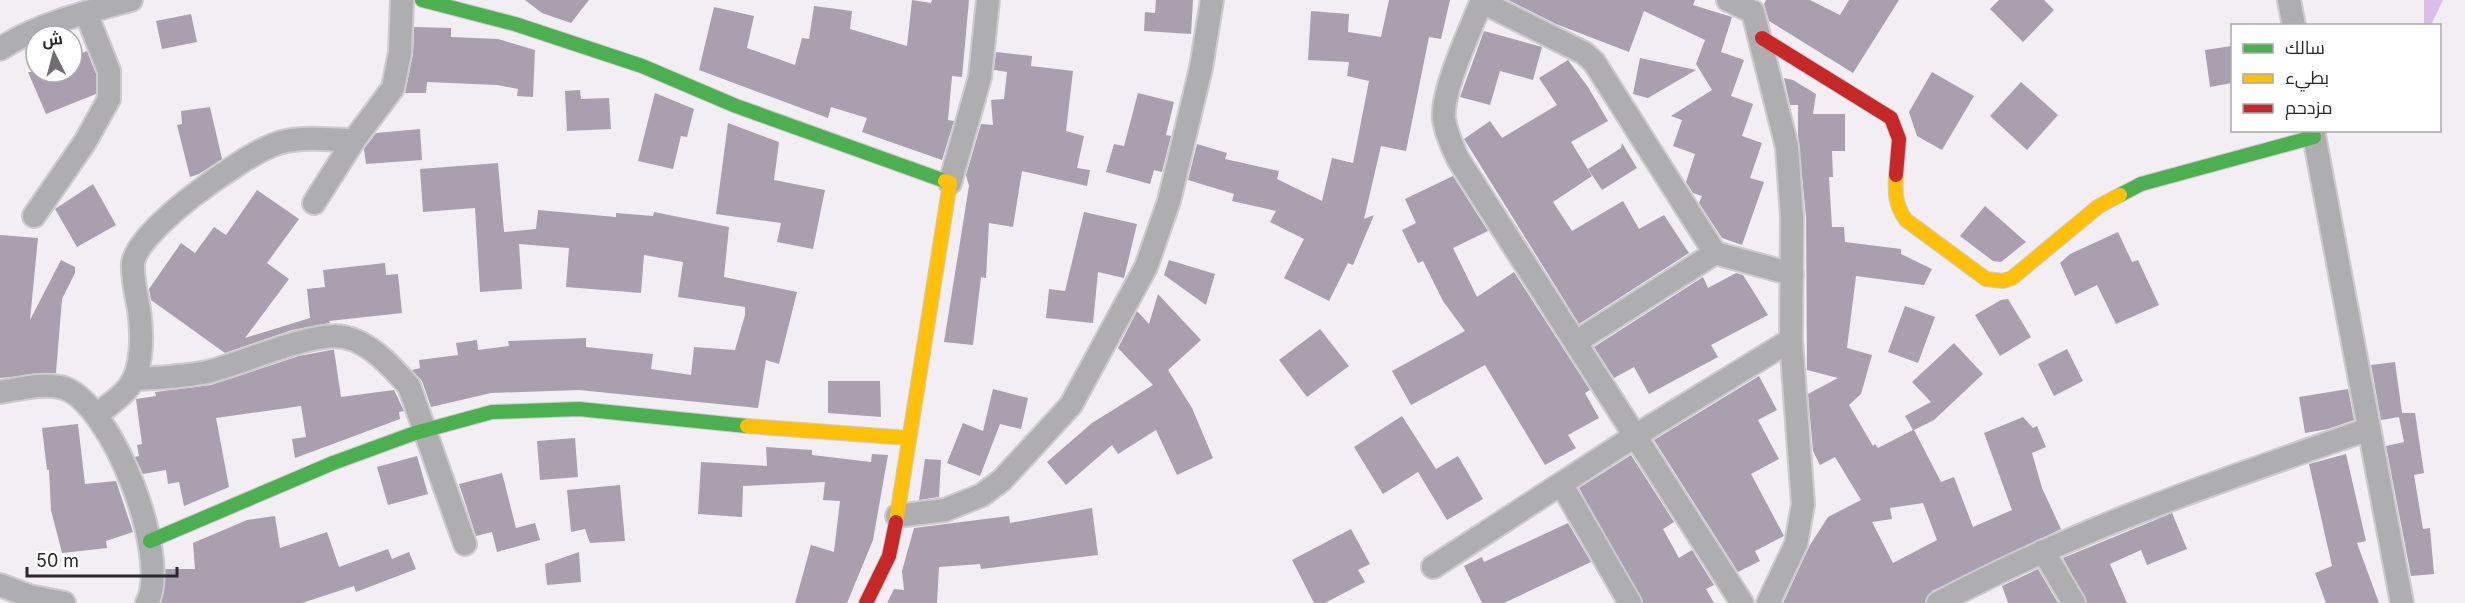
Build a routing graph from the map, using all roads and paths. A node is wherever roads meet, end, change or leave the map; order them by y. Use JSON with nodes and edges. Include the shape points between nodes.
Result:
{"nodes":[{"id":1,"x":131,"y":0,"type":"edge"},
{"id":2,"x":402,"y":0,"type":"edge"},
{"id":3,"x":422,"y":0,"type":"edge"},
{"id":4,"x":988,"y":0,"type":"edge"},
{"id":5,"x":1212,"y":0,"type":"edge"},
{"id":6,"x":1728,"y":0,"type":"edge"},
{"id":7,"x":2289,"y":0,"type":"edge"},
{"id":8,"x":1482,"y":1,"type":"edge"},
{"id":9,"x":1755,"y":6,"type":"edge"},
{"id":10,"x":86,"y":13,"type":"junction"},
{"id":11,"x":2294,"y":24,"type":"edge"},
{"id":12,"x":1762,"y":38,"type":"junction"},
{"id":13,"x":5,"y":43,"type":"edge"},
{"id":14,"x":2314,"y":134,"type":"edge"},
{"id":15,"x":354,"y":140,"type":"junction"},
{"id":16,"x":950,"y":183,"type":"junction"},
{"id":17,"x":314,"y":203,"type":"dead end"},
{"id":18,"x":34,"y":216,"type":"dead end"},
{"id":19,"x":1715,"y":253,"type":"junction"},
{"id":20,"x":1792,"y":274,"type":"junction"},
{"id":21,"x":1791,"y":340,"type":"junction"},
{"id":22,"x":1576,"y":342,"type":"junction"},
{"id":23,"x":134,"y":379,"type":"junction"},
{"id":24,"x":0,"y":392,"type":"edge"},
{"id":25,"x":97,"y":415,"type":"junction"},
{"id":26,"x":2369,"y":429,"type":"junction"},
{"id":27,"x":426,"y":430,"type":"junction"},
{"id":28,"x":1635,"y":436,"type":"junction"},
{"id":29,"x":909,"y":438,"type":"junction"},
{"id":30,"x":1562,"y":485,"type":"junction"},
{"id":31,"x":897,"y":516,"type":"junction"},
{"id":32,"x":150,"y":541,"type":"junction"},
{"id":33,"x":465,"y":544,"type":"dead end"},
{"id":34,"x":2043,"y":551,"type":"junction"},
{"id":35,"x":1433,"y":567,"type":"dead end"},
{"id":36,"x":0,"y":585,"type":"edge"},
{"id":37,"x":64,"y":603,"type":"edge"},
{"id":38,"x":147,"y":603,"type":"edge"},
{"id":39,"x":866,"y":603,"type":"edge"},
{"id":40,"x":1630,"y":603,"type":"edge"},
{"id":41,"x":1743,"y":603,"type":"edge"},
{"id":42,"x":1768,"y":603,"type":"edge"},
{"id":43,"x":1938,"y":603,"type":"edge"},
{"id":44,"x":2074,"y":603,"type":"edge"},
{"id":45,"x":2402,"y":603,"type":"edge"}],
"edges":[{"from":1,"to":10,"type":"street"},
{"from":2,"to":15,"type":"street","via":[[400,52],[393,88]]},
{"from":3,"to":16,"type":"street","via":[[515,24],[642,66],[735,105]]},
{"from":4,"to":16,"type":"street","via":[[980,77]]},
{"from":5,"to":31,"type":"street","via":[[1201,68],[1169,201],[1146,267],[1071,405],[1002,480],[982,495],[945,510]]},
{"from":6,"to":9,"type":"street"},
{"from":7,"to":11,"type":"street"},
{"from":8,"to":19,"type":"street","via":[[1584,52],[1594,62]]},
{"from":8,"to":22,"type":"street","via":[[1446,99],[1446,132],[1458,159]]},
{"from":9,"to":12,"type":"street"},
{"from":10,"to":13,"type":"street"},
{"from":10,"to":18,"type":"street","via":[[109,71],[109,99],[85,142]]},
{"from":12,"to":14,"type":"street","via":[[1891,118],[1898,131],[1895,195],[1902,215],[1978,275],[1995,281],[2012,278],[2099,206],[2141,184]]},
{"from":12,"to":20,"type":"street","via":[[1787,147]]},
{"from":14,"to":26,"type":"street"},
{"from":15,"to":17,"type":"street"},
{"from":15,"to":23,"type":"street","via":[[291,140],[273,144],[218,178],[154,228],[133,263],[140,319],[139,363]]},
{"from":16,"to":29,"type":"street"},
{"from":19,"to":20,"type":"street"},
{"from":19,"to":22,"type":"street"},
{"from":20,"to":21,"type":"street"},
{"from":21,"to":28,"type":"street"},
{"from":21,"to":42,"type":"street","via":[[1803,504],[1796,544]]},
{"from":22,"to":28,"type":"street"},
{"from":23,"to":25,"type":"street"},
{"from":23,"to":27,"type":"street","via":[[208,372],[320,338],[344,337],[370,349],[392,366],[409,386]]},
{"from":24,"to":25,"type":"street","via":[[65,388]]},
{"from":25,"to":32,"type":"street","via":[[126,470],[146,518]]},
{"from":26,"to":34,"type":"street","via":[[2189,492]]},
{"from":26,"to":45,"type":"street"},
{"from":27,"to":29,"type":"street","via":[[492,412],[579,409]]},
{"from":27,"to":32,"type":"street","via":[[333,463]]},
{"from":27,"to":33,"type":"street"},
{"from":28,"to":30,"type":"street"},
{"from":28,"to":41,"type":"street"},
{"from":29,"to":31,"type":"street"},
{"from":30,"to":35,"type":"street"},
{"from":30,"to":40,"type":"street"},
{"from":31,"to":39,"type":"street","via":[[889,556]]},
{"from":32,"to":38,"type":"street","via":[[153,580]]},
{"from":34,"to":43,"type":"street"},
{"from":34,"to":44,"type":"street"},
{"from":36,"to":37,"type":"street"}]}
